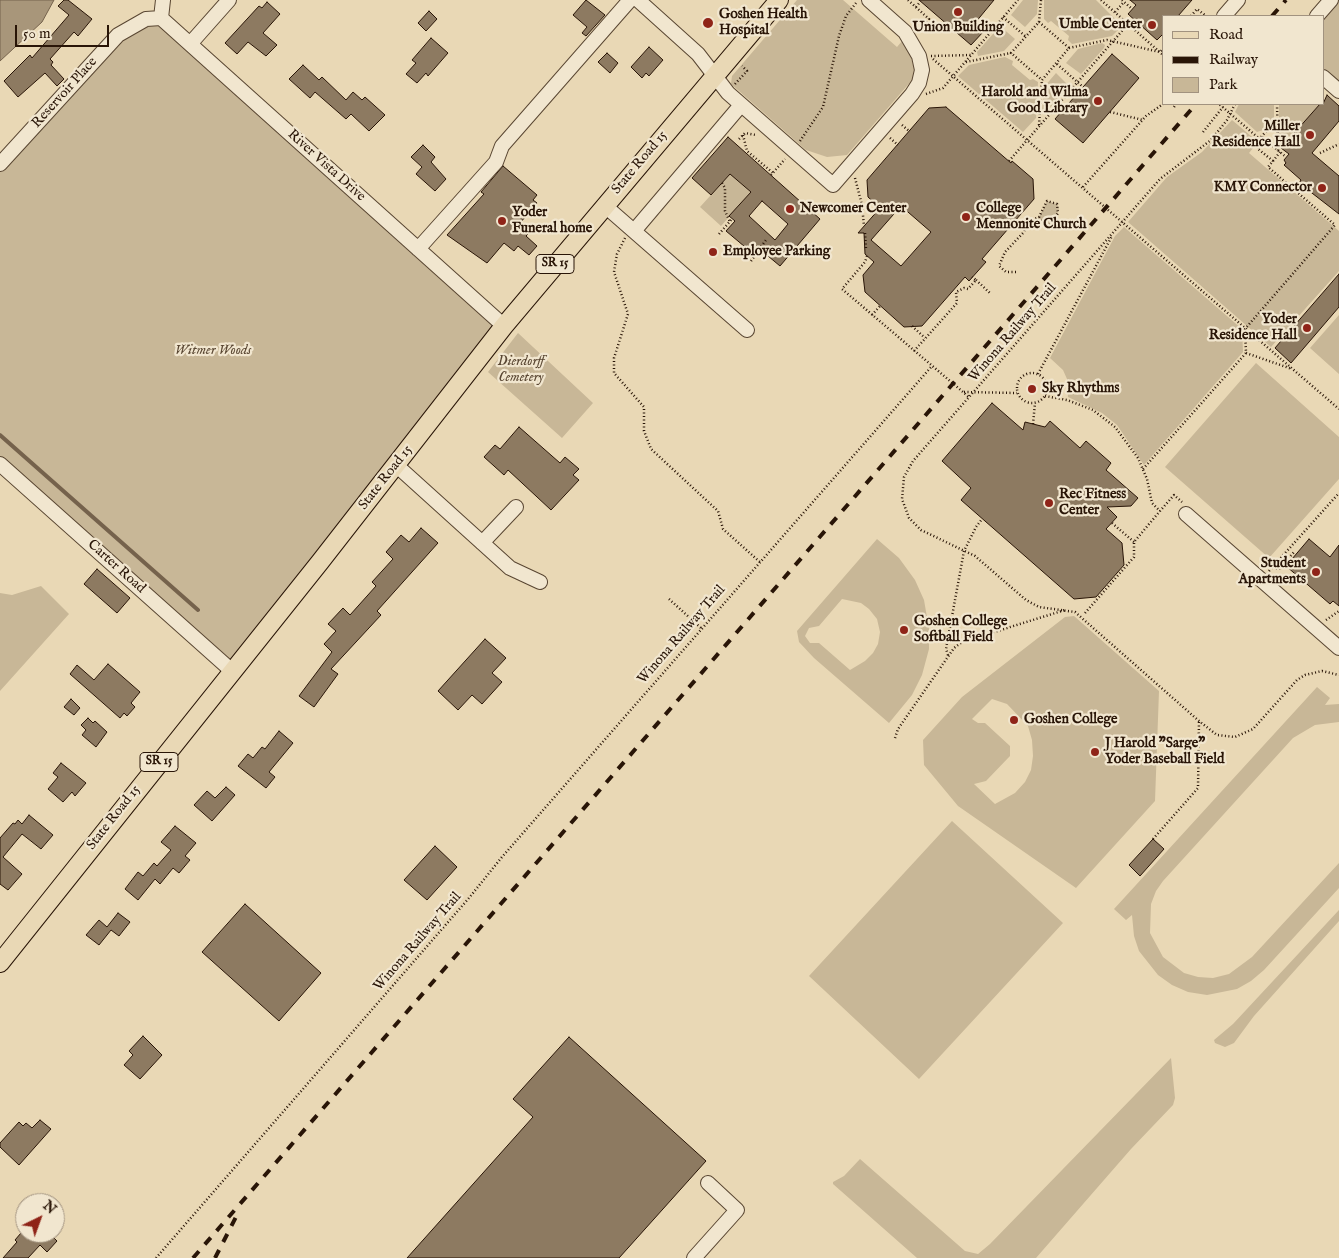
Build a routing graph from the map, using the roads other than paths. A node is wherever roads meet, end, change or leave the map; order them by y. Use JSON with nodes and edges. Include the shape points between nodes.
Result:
{"nodes":[{"id":1,"x":163,"y":0,"type":"edge"},
{"id":2,"x":229,"y":0,"type":"edge"},
{"id":3,"x":630,"y":0,"type":"edge"},
{"id":4,"x":638,"y":0,"type":"edge"},
{"id":5,"x":779,"y":0,"type":"edge"},
{"id":6,"x":869,"y":0,"type":"edge"},
{"id":7,"x":1238,"y":0,"type":"edge"},
{"id":8,"x":1331,"y":0,"type":"edge"},
{"id":9,"x":1225,"y":15,"type":"edge"},
{"id":10,"x":1318,"y":15,"type":"edge"},
{"id":11,"x":161,"y":18,"type":"junction"},
{"id":12,"x":190,"y":44,"type":"junction"},
{"id":13,"x":716,"y":74,"type":"junction"},
{"id":14,"x":1324,"y":78,"type":"edge"},
{"id":15,"x":1339,"y":91,"type":"edge"},
{"id":16,"x":741,"y":105,"type":"junction"},
{"id":17,"x":0,"y":164,"type":"edge"},
{"id":18,"x":604,"y":205,"type":"junction"},
{"id":19,"x":632,"y":229,"type":"junction"},
{"id":20,"x":418,"y":249,"type":"junction"},
{"id":21,"x":504,"y":326,"type":"junction"},
{"id":22,"x":747,"y":330,"type":"dead end"},
{"id":23,"x":0,"y":464,"type":"edge"},
{"id":24,"x":396,"y":465,"type":"junction"},
{"id":25,"x":516,"y":506,"type":"dead end"},
{"id":26,"x":1187,"y":511,"type":"road end"},
{"id":27,"x":482,"y":543,"type":"junction"},
{"id":28,"x":540,"y":582,"type":"dead end"},
{"id":29,"x":1339,"y":648,"type":"edge"},
{"id":30,"x":232,"y":671,"type":"junction"},
{"id":31,"x":0,"y":963,"type":"edge"},
{"id":32,"x":708,"y":1183,"type":"dead end"},
{"id":33,"x":694,"y":1258,"type":"edge"}],
"edges":[{"from":1,"to":11,"type":"street"},
{"from":2,"to":12,"type":"street"},
{"from":3,"to":20,"type":"street","via":[[502,146],[496,162]]},
{"from":4,"to":13,"type":"street"},
{"from":5,"to":13,"type":"main road","name":"State Road 15","number":"SR 15"},
{"from":6,"to":16,"type":"street","via":[[914,43],[922,70],[919,83],[833,185]]},
{"from":7,"to":9,"type":"street"},
{"from":8,"to":10,"type":"street"},
{"from":11,"to":12,"type":"street","name":"River Vista Drive"},
{"from":11,"to":17,"type":"street","name":"Reservoir Place","via":[[146,19],[118,35]]},
{"from":12,"to":20,"type":"street","name":"River Vista Drive"},
{"from":13,"to":16,"type":"street","via":[[728,93]]},
{"from":13,"to":18,"type":"main road","name":"State Road 15","number":"SR 15"},
{"from":14,"to":15,"type":"street"},
{"from":16,"to":19,"type":"street"},
{"from":18,"to":19,"type":"street"},
{"from":18,"to":21,"type":"main road","name":"State Road 15","number":"SR 15"},
{"from":19,"to":22,"type":"street"},
{"from":20,"to":21,"type":"street","name":"River Vista Drive"},
{"from":21,"to":24,"type":"main road","name":"State Road 15","number":"SR 15"},
{"from":23,"to":30,"type":"street","name":"Carter Road"},
{"from":24,"to":27,"type":"street"},
{"from":24,"to":30,"type":"main road","name":"State Road 15","number":"SR 15"},
{"from":25,"to":27,"type":"street"},
{"from":26,"to":29,"type":"street"},
{"from":27,"to":28,"type":"street","via":[[510,568]]},
{"from":30,"to":31,"type":"main road","name":"State Road 15","number":"SR 15"},
{"from":32,"to":33,"type":"street","via":[[737,1210]]}]}
